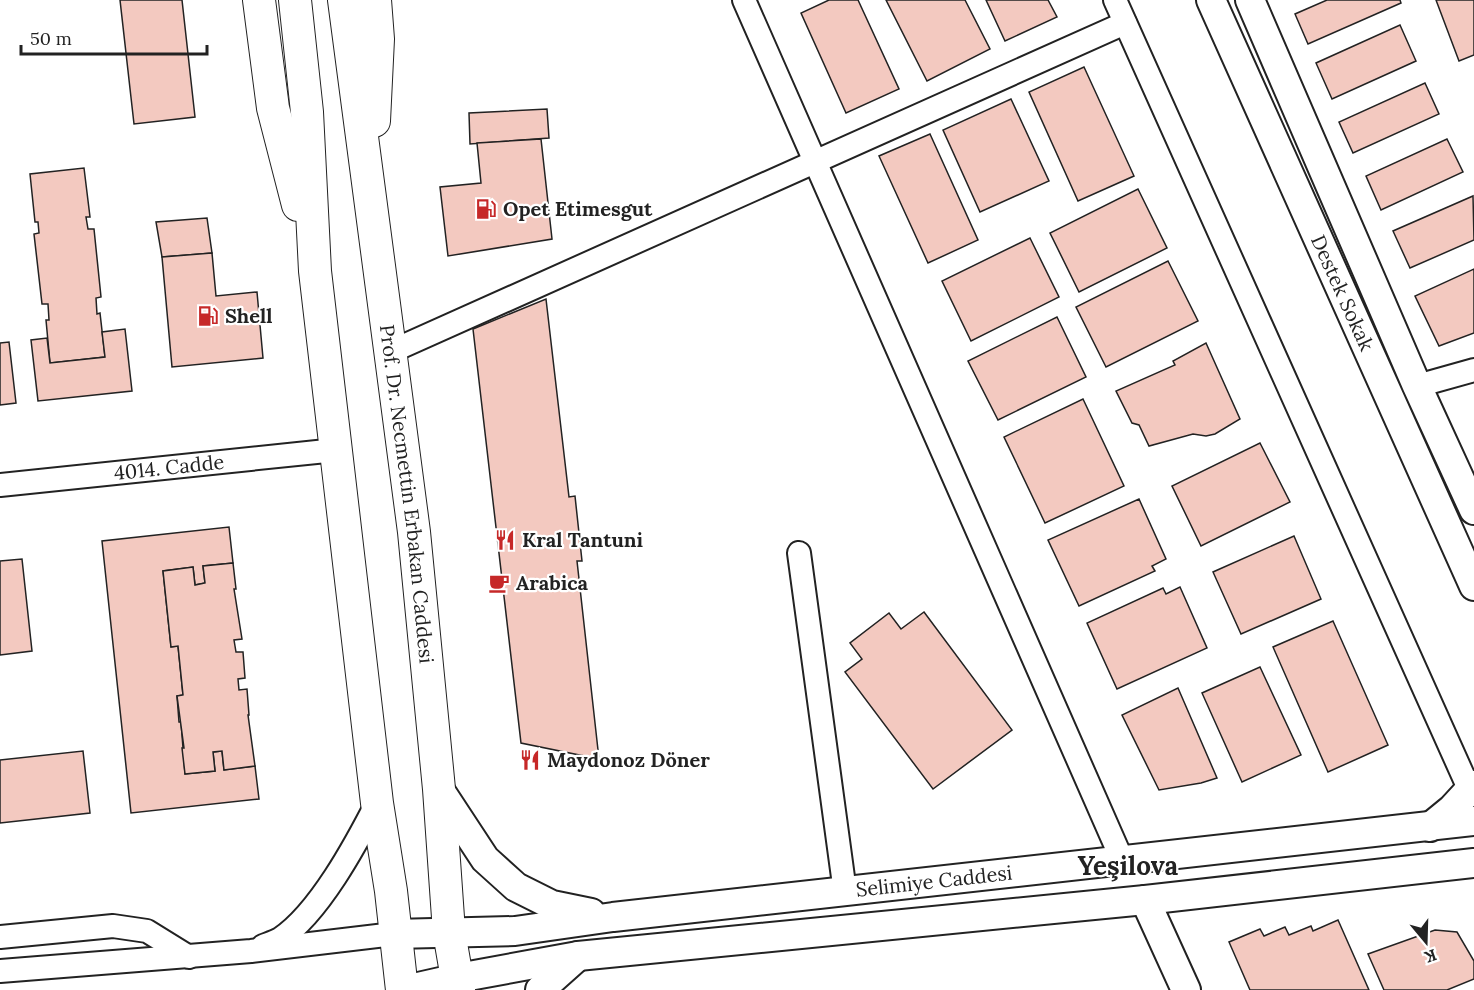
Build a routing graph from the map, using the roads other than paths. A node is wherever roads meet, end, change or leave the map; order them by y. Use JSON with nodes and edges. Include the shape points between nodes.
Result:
{"nodes":[{"id":1,"x":259,"y":0,"type":"edge"},
{"id":2,"x":295,"y":0,"type":"edge"},
{"id":3,"x":344,"y":0,"type":"edge"},
{"id":4,"x":375,"y":0,"type":"edge"},
{"id":5,"x":744,"y":0,"type":"edge"},
{"id":6,"x":1115,"y":0,"type":"edge"},
{"id":7,"x":1211,"y":0,"type":"edge"},
{"id":8,"x":1250,"y":0,"type":"edge"},
{"id":9,"x":1125,"y":23,"type":"junction"},
{"id":10,"x":814,"y":161,"type":"junction"},
{"id":11,"x":370,"y":200,"type":"junction"},
{"id":12,"x":315,"y":271,"type":"junction"},
{"id":13,"x":390,"y":352,"type":"junction"},
{"id":14,"x":1474,"y":370,"type":"edge"},
{"id":15,"x":1417,"y":386,"type":"junction"},
{"id":16,"x":336,"y":450,"type":"junction"},
{"id":17,"x":0,"y":485,"type":"edge"},
{"id":18,"x":1474,"y":510,"type":"edge"},
{"id":19,"x":799,"y":553,"type":"dead end"},
{"id":20,"x":1474,"y":586,"type":"edge"},
{"id":21,"x":1472,"y":788,"type":"edge"},
{"id":22,"x":439,"y":789,"type":"junction"},
{"id":23,"x":377,"y":803,"type":"junction"},
{"id":24,"x":1474,"y":821,"type":"edge"},
{"id":25,"x":1430,"y":827,"type":"junction"},
{"id":26,"x":1123,"y":862,"type":"junction"},
{"id":27,"x":1474,"y":863,"type":"edge"},
{"id":28,"x":1421,"y":869,"type":"junction"},
{"id":29,"x":1474,"y":885,"type":"edge"},
{"id":30,"x":845,"y":892,"type":"junction"},
{"id":31,"x":1145,"y":900,"type":"junction"},
{"id":32,"x":613,"y":917,"type":"junction"},
{"id":33,"x":449,"y":932,"type":"junction"},
{"id":34,"x":394,"y":934,"type":"junction"},
{"id":35,"x":0,"y":937,"type":"edge"},
{"id":36,"x":250,"y":951,"type":"junction"},
{"id":37,"x":578,"y":956,"type":"junction"},
{"id":38,"x":189,"y":957,"type":"junction"},
{"id":39,"x":0,"y":971,"type":"edge"},
{"id":40,"x":458,"y":984,"type":"edge"},
{"id":41,"x":403,"y":990,"type":"edge"},
{"id":42,"x":540,"y":990,"type":"edge"},
{"id":43,"x":1186,"y":990,"type":"edge"}],
"edges":[{"from":1,"to":12,"type":"main road","via":[[273,108]]},
{"from":2,"to":12,"type":"main road","via":[[307,112]]},
{"from":3,"to":11,"type":"main road","name":"Prof. Dr. Necmettin Erbakan Caddesi"},
{"from":4,"to":11,"type":"main road","via":[[378,39]]},
{"from":5,"to":10,"type":"street"},
{"from":6,"to":9,"type":"street"},
{"from":7,"to":20,"type":"street","name":"Destek Sokak"},
{"from":8,"to":15,"type":"street","name":"Destek Sokak"},
{"from":9,"to":10,"type":"street"},
{"from":9,"to":21,"type":"street"},
{"from":10,"to":13,"type":"street"},
{"from":10,"to":26,"type":"street"},
{"from":11,"to":13,"type":"main road","name":"Prof. Dr. Necmettin Erbakan Caddesi"},
{"from":12,"to":16,"type":"main road"},
{"from":13,"to":22,"type":"main road","name":"Prof. Dr. Necmettin Erbakan Caddesi","via":[[414,532]]},
{"from":14,"to":15,"type":"street"},
{"from":15,"to":18,"type":"street","name":"Destek Sokak"},
{"from":16,"to":17,"type":"street","name":"4014. Cadde"},
{"from":16,"to":23,"type":"main road"},
{"from":19,"to":30,"type":"street"},
{"from":21,"to":25,"type":"street"},
{"from":22,"to":32,"type":"street","via":[[485,859],[516,887],[552,905]]},
{"from":22,"to":33,"type":"main road","name":"Prof. Dr. Necmettin Erbakan Caddesi"},
{"from":23,"to":34,"type":"main road"},
{"from":23,"to":36,"type":"street","via":[[354,849],[303,919],[279,939]]},
{"from":24,"to":25,"type":"street","name":"Selimiye Caddesi"},
{"from":25,"to":26,"type":"street","name":"Selimiye Caddesi"},
{"from":26,"to":30,"type":"street","name":"Selimiye Caddesi"},
{"from":27,"to":28,"type":"street","name":"Selimiye Caddesi"},
{"from":28,"to":29,"type":"street"},
{"from":28,"to":31,"type":"street","name":"Selimiye Caddesi"},
{"from":30,"to":32,"type":"street","name":"Selimiye Caddesi"},
{"from":31,"to":37,"type":"street","name":"Selimiye Caddesi"},
{"from":31,"to":43,"type":"street"},
{"from":32,"to":33,"type":"street","name":"Selimiye Caddesi","via":[[514,930]]},
{"from":33,"to":34,"type":"street","name":"Selimiye Caddesi"},
{"from":33,"to":40,"type":"main road","name":"Prof. Dr. Necmettin Erbakan Caddesi"},
{"from":34,"to":36,"type":"street"},
{"from":34,"to":41,"type":"main road"},
{"from":35,"to":38,"type":"street","via":[[113,926],[147,931]]},
{"from":36,"to":38,"type":"street"},
{"from":37,"to":40,"type":"street","name":"Selimiye Caddesi"},
{"from":37,"to":42,"type":"street"},
{"from":38,"to":39,"type":"street"},
{"from":40,"to":41,"type":"street","name":"Selimiye Caddesi"}]}
